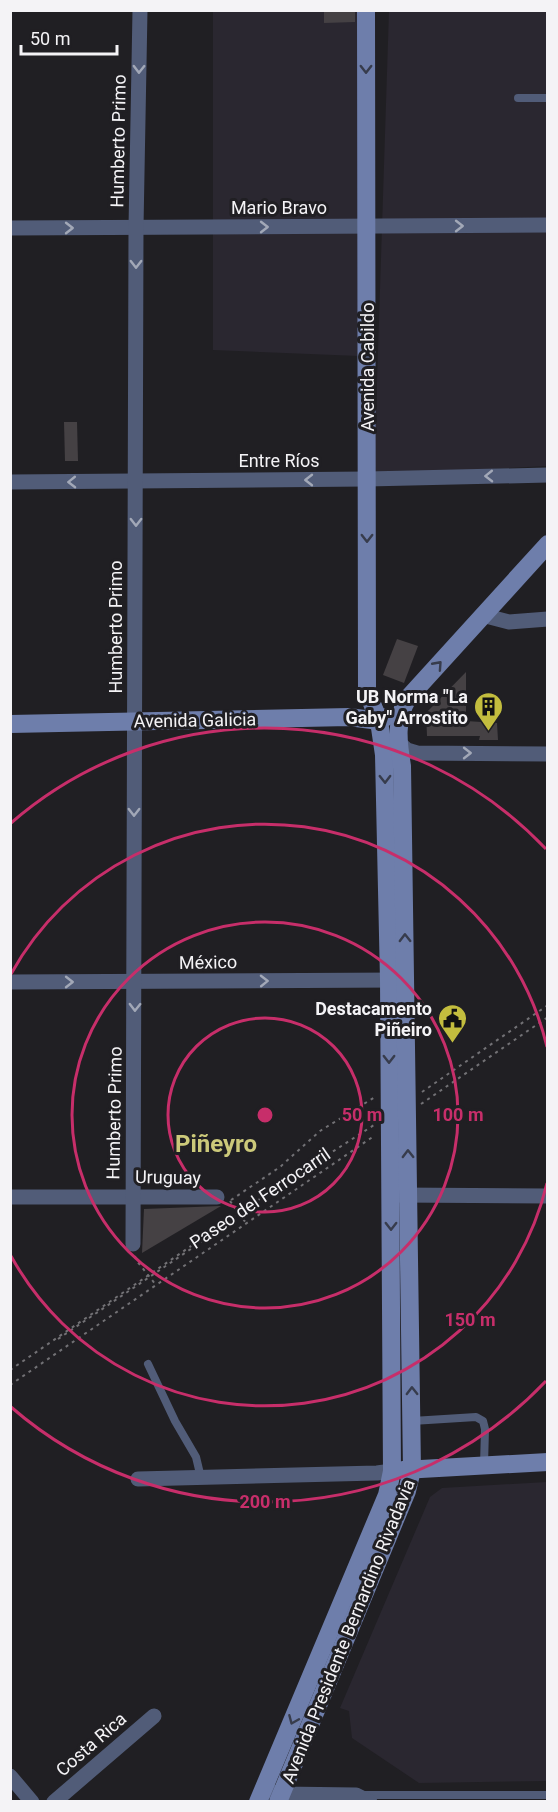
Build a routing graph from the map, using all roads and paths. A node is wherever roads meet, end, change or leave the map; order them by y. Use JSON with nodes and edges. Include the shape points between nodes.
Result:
{"nodes":[{"id":1,"x":140,"y":10,"type":"edge"},
{"id":2,"x":366,"y":10,"type":"edge"},
{"id":3,"x":518,"y":98,"type":"dead end"},
{"id":4,"x":548,"y":98,"type":"edge"},
{"id":5,"x":548,"y":225,"type":"edge"},
{"id":6,"x":366,"y":226,"type":"junction"},
{"id":7,"x":136,"y":227,"type":"junction"},
{"id":8,"x":10,"y":228,"type":"edge"},
{"id":9,"x":548,"y":475,"type":"edge"},
{"id":10,"x":368,"y":479,"type":"junction"},
{"id":11,"x":136,"y":481,"type":"junction"},
{"id":12,"x":10,"y":482,"type":"edge"},
{"id":13,"x":548,"y":544,"type":"edge"},
{"id":14,"x":482,"y":615,"type":"junction"},
{"id":15,"x":548,"y":620,"type":"edge"},
{"id":16,"x":401,"y":710,"type":"junction"},
{"id":17,"x":379,"y":721,"type":"junction"},
{"id":18,"x":134,"y":722,"type":"junction"},
{"id":19,"x":10,"y":724,"type":"edge"},
{"id":20,"x":399,"y":743,"type":"junction"},
{"id":21,"x":548,"y":754,"type":"edge"},
{"id":22,"x":398,"y":980,"type":"junction"},
{"id":23,"x":10,"y":982,"type":"edge"},
{"id":24,"x":135,"y":982,"type":"junction"},
{"id":25,"x":548,"y":1005,"type":"edge"},
{"id":26,"x":548,"y":1017,"type":"edge"},
{"id":27,"x":393,"y":1113,"type":"junction"},
{"id":28,"x":400,"y":1195,"type":"junction"},
{"id":29,"x":132,"y":1196,"type":"junction"},
{"id":30,"x":548,"y":1196,"type":"edge"},
{"id":31,"x":10,"y":1197,"type":"edge"},
{"id":32,"x":223,"y":1199,"type":"junction"},
{"id":33,"x":239,"y":1213,"type":"junction"},
{"id":34,"x":246,"y":1224,"type":"junction"},
{"id":35,"x":133,"y":1244,"type":"joint"},
{"id":36,"x":148,"y":1276,"type":"junction"},
{"id":37,"x":156,"y":1286,"type":"junction"},
{"id":38,"x":148,"y":1364,"type":"dead end"},
{"id":39,"x":10,"y":1371,"type":"edge"},
{"id":40,"x":10,"y":1385,"type":"edge"},
{"id":41,"x":412,"y":1421,"type":"junction"},
{"id":42,"x":548,"y":1462,"type":"edge"},
{"id":43,"x":484,"y":1465,"type":"junction"},
{"id":44,"x":412,"y":1470,"type":"junction"},
{"id":45,"x":392,"y":1471,"type":"junction"},
{"id":46,"x":201,"y":1478,"type":"junction"},
{"id":47,"x":138,"y":1479,"type":"dead end"},
{"id":48,"x":154,"y":1716,"type":"dead end"},
{"id":49,"x":10,"y":1776,"type":"edge"},
{"id":50,"x":261,"y":1796,"type":"edge"},
{"id":51,"x":548,"y":1796,"type":"edge"},
{"id":52,"x":280,"y":1798,"type":"edge"},
{"id":53,"x":363,"y":1798,"type":"edge"},
{"id":54,"x":32,"y":1802,"type":"edge"},
{"id":55,"x":54,"y":1802,"type":"edge"}],
"edges":[{"from":1,"to":7,"type":"street","name":"Humberto Primo","one_way":true},
{"from":2,"to":6,"type":"main road","name":"Avenida Cabildo","one_way":true},
{"from":3,"to":4,"type":"lane"},
{"from":6,"to":5,"type":"street","name":"Mario Bravo","one_way":true},
{"from":7,"to":6,"type":"street","name":"Mario Bravo","one_way":true},
{"from":6,"to":10,"type":"main road","name":"Avenida Cabildo"},
{"from":8,"to":7,"type":"street","name":"Mario Bravo","one_way":true},
{"from":7,"to":11,"type":"street","name":"Humberto Primo","one_way":true},
{"from":9,"to":10,"type":"street","name":"Entre Ríos","one_way":true},
{"from":10,"to":11,"type":"street","name":"Entre Ríos","one_way":true},
{"from":10,"to":17,"type":"main road","name":"Avenida Cabildo","one_way":true,"via":[[367,692]]},
{"from":11,"to":12,"type":"street","name":"Entre Ríos","one_way":true},
{"from":11,"to":18,"type":"street","name":"Humberto Primo","one_way":true},
{"from":13,"to":14,"type":"main road"},
{"from":14,"to":15,"type":"street","via":[[509,622]]},
{"from":16,"to":14,"type":"main road","one_way":true},
{"from":16,"to":17,"type":"main road"},
{"from":16,"to":20,"type":"main road","name":"Avenida Presidente Bernardino Rivadavia"},
{"from":17,"to":18,"type":"main road","name":"Avenida Galicia","via":[[349,717]]},
{"from":17,"to":20,"type":"street"},
{"from":17,"to":22,"type":"main road","name":"Avenida Presidente Bernardino Rivadavia","one_way":true},
{"from":18,"to":19,"type":"main road","name":"Avenida Galicia"},
{"from":18,"to":24,"type":"street","name":"Humberto Primo","one_way":true},
{"from":20,"to":21,"type":"street","one_way":true,"via":[[417,753]]},
{"from":22,"to":20,"type":"main road","name":"Avenida Presidente Bernardino Rivadavia","one_way":true,"via":[[402,766]]},
{"from":24,"to":22,"type":"street","name":"México","one_way":true},
{"from":22,"to":27,"type":"main road","name":"Avenida Presidente Bernardino Rivadavia"},
{"from":23,"to":24,"type":"street","name":"México","one_way":true},
{"from":24,"to":29,"type":"street","name":"Humberto Primo","one_way":true},
{"from":25,"to":27,"type":"path","name":"Paseo del Ferrocarril"},
{"from":26,"to":27,"type":"path"},
{"from":27,"to":28,"type":"main road","name":"Avenida Presidente Bernardino Rivadavia"},
{"from":27,"to":32,"type":"path","via":[[374,1097],[320,1131],[280,1167]]},
{"from":27,"to":33,"type":"path"},
{"from":27,"to":34,"type":"path","name":"Paseo del Ferrocarril"},
{"from":27,"to":39,"type":"path"},
{"from":28,"to":30,"type":"street"},
{"from":41,"to":28,"type":"main road","name":"Avenida Presidente Bernardino Rivadavia","one_way":true},
{"from":28,"to":45,"type":"main road","name":"Avenida Presidente Bernardino Rivadavia","one_way":true},
{"from":29,"to":31,"type":"street","name":"Uruguay"},
{"from":29,"to":32,"type":"street","name":"Uruguay"},
{"from":29,"to":35,"type":"street","name":"Humberto Primo"},
{"from":32,"to":33,"type":"path"},
{"from":33,"to":34,"type":"path"},
{"from":33,"to":36,"type":"path"},
{"from":34,"to":37,"type":"path","name":"Paseo del Ferrocarril"},
{"from":35,"to":36,"type":"path","via":[[136,1260]]},
{"from":36,"to":37,"type":"path"},
{"from":36,"to":39,"type":"path"},
{"from":37,"to":40,"type":"path","name":"Paseo del Ferrocarril"},
{"from":38,"to":46,"type":"lane","via":[[196,1457]]},
{"from":41,"to":43,"type":"lane","via":[[483,1421]]},
{"from":41,"to":44,"type":"main road","name":"Avenida Presidente Bernardino Rivadavia"},
{"from":42,"to":43,"type":"main road"},
{"from":43,"to":44,"type":"main road"},
{"from":44,"to":45,"type":"main road"},
{"from":44,"to":52,"type":"main road","name":"Avenida Presidente Bernardino Rivadavia","via":[[407,1491]]},
{"from":45,"to":46,"type":"street"},
{"from":45,"to":50,"type":"main road","name":"Avenida Presidente Bernardino Rivadavia","one_way":true,"via":[[387,1495]]},
{"from":46,"to":47,"type":"street"},
{"from":48,"to":55,"type":"street","name":"Costa Rica"},
{"from":49,"to":54,"type":"street"},
{"from":50,"to":52,"type":"street"},
{"from":51,"to":53,"type":"lane"},
{"from":52,"to":53,"type":"street"}]}
